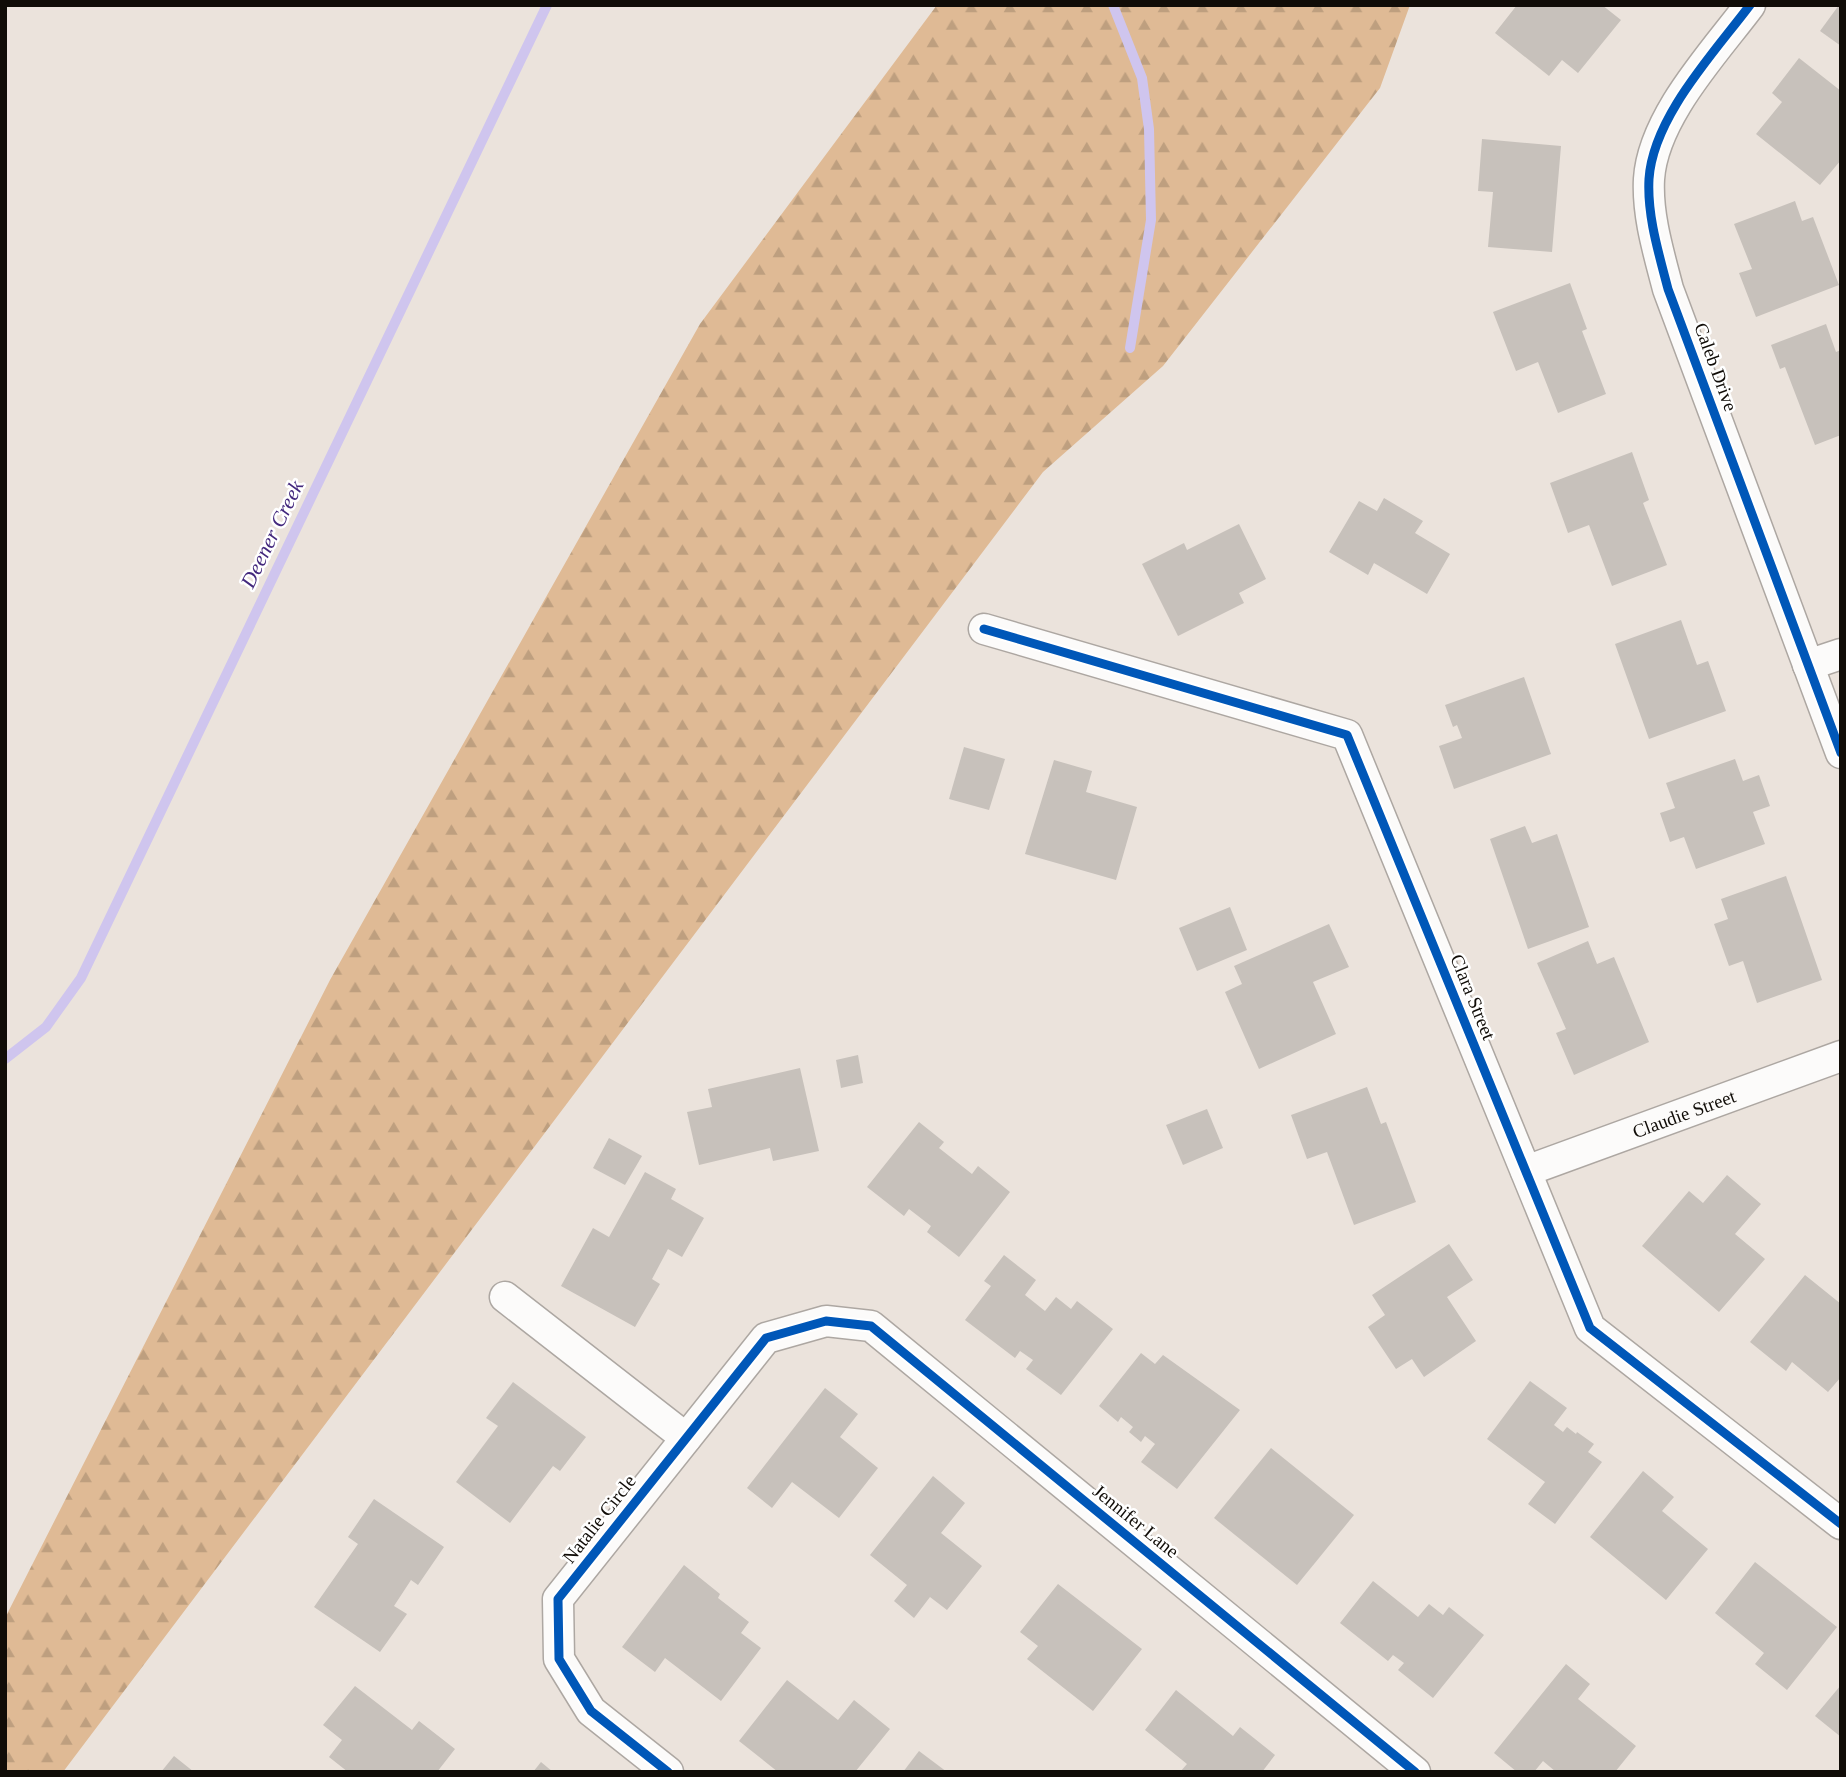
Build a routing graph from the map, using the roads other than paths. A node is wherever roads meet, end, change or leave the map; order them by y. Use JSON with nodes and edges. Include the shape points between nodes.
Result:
{"nodes":[{"id":1,"x":1750,"y":5,"type":"edge"},
{"id":2,"x":984,"y":629,"type":"dead end"},
{"id":3,"x":1841,"y":654,"type":"edge"},
{"id":4,"x":1808,"y":665,"type":"junction"},
{"id":5,"x":1841,"y":753,"type":"edge"},
{"id":6,"x":1841,"y":1056,"type":"edge"},
{"id":7,"x":1526,"y":1171,"type":"junction"},
{"id":8,"x":505,"y":1297,"type":"dead end"},
{"id":9,"x":826,"y":1321,"type":"joint"},
{"id":10,"x":686,"y":1438,"type":"junction"},
{"id":11,"x":1841,"y":1524,"type":"edge"},
{"id":12,"x":668,"y":1772,"type":"edge"},
{"id":13,"x":1415,"y":1772,"type":"edge"}],
"edges":[{"from":1,"to":4,"type":"street","name":"Caleb Drive","via":[[1666,117],[1649,177],[1654,235],[1668,289]]},
{"from":2,"to":7,"type":"street","name":"Clara Street","via":[[1347,734]]},
{"from":3,"to":4,"type":"street"},
{"from":4,"to":5,"type":"street","name":"Caleb Drive"},
{"from":6,"to":7,"type":"street","name":"Claudie Street"},
{"from":7,"to":11,"type":"street","name":"Clara Street","via":[[1590,1328]]},
{"from":8,"to":10,"type":"street"},
{"from":9,"to":10,"type":"street","name":"Natalie Circle","via":[[766,1338]]},
{"from":9,"to":13,"type":"street","name":"Jennifer Lane","via":[[871,1326]]},
{"from":10,"to":12,"type":"street","name":"Natalie Circle","via":[[558,1599],[559,1659],[591,1711]]}]}
